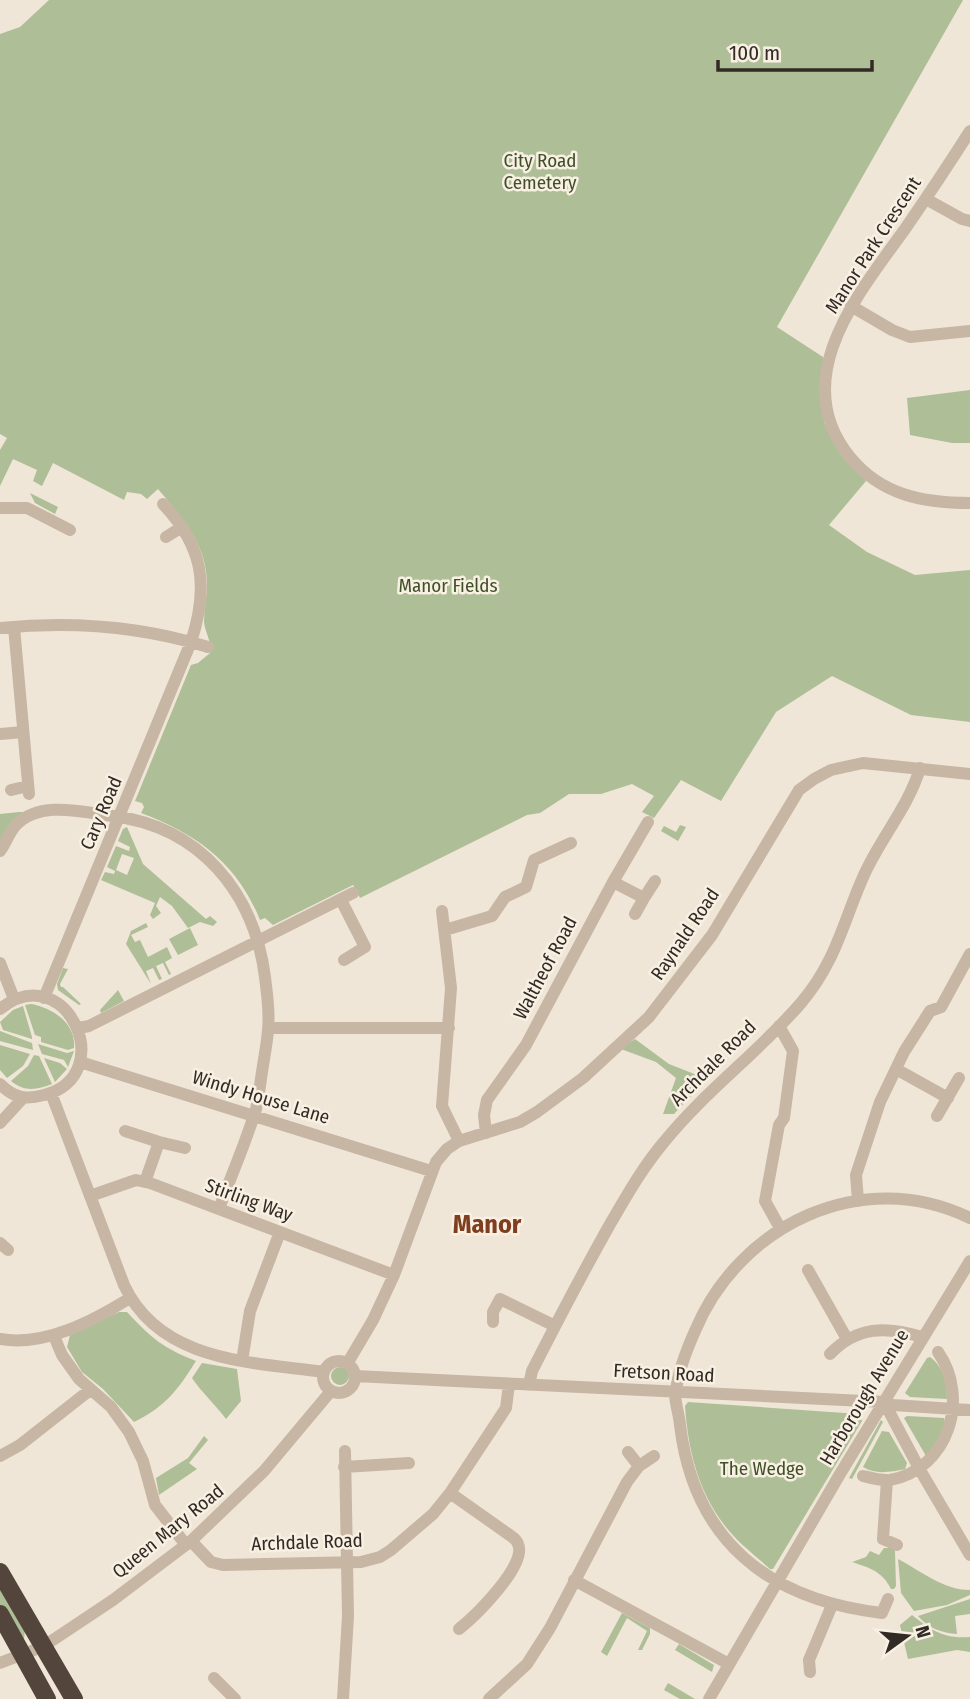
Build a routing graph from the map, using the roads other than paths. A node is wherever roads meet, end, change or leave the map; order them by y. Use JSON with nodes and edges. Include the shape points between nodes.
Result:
{"nodes":[{"id":1,"x":970,"y":131,"type":"edge"},
{"id":2,"x":926,"y":199,"type":"junction"},
{"id":3,"x":970,"y":221,"type":"edge"},
{"id":4,"x":851,"y":306,"type":"junction"},
{"id":5,"x":970,"y":331,"type":"edge"},
{"id":6,"x":970,"y":503,"type":"edge"},
{"id":7,"x":163,"y":504,"type":"dead end"},
{"id":8,"x":0,"y":508,"type":"edge"},
{"id":9,"x":182,"y":527,"type":"junction"},
{"id":10,"x":70,"y":530,"type":"dead end"},
{"id":11,"x":166,"y":537,"type":"dead end"},
{"id":12,"x":14,"y":627,"type":"junction"},
{"id":13,"x":0,"y":628,"type":"edge"},
{"id":14,"x":191,"y":642,"type":"junction"},
{"id":15,"x":208,"y":648,"type":"dead end"},
{"id":16,"x":23,"y":732,"type":"junction"},
{"id":17,"x":0,"y":734,"type":"edge"},
{"id":18,"x":920,"y":768,"type":"junction"},
{"id":19,"x":970,"y":774,"type":"edge"},
{"id":20,"x":11,"y":790,"type":"dead end"},
{"id":21,"x":120,"y":817,"type":"junction"},
{"id":22,"x":648,"y":822,"type":"dead end"},
{"id":23,"x":571,"y":843,"type":"dead end"},
{"id":24,"x":0,"y":851,"type":"edge"},
{"id":25,"x":655,"y":881,"type":"dead end"},
{"id":26,"x":613,"y":882,"type":"junction"},
{"id":27,"x":353,"y":893,"type":"dead end"},
{"id":28,"x":644,"y":898,"type":"junction"},
{"id":29,"x":341,"y":900,"type":"junction"},
{"id":30,"x":442,"y":911,"type":"dead end"},
{"id":31,"x":635,"y":914,"type":"dead end"},
{"id":32,"x":445,"y":930,"type":"junction"},
{"id":33,"x":258,"y":942,"type":"junction"},
{"id":34,"x":970,"y":954,"type":"edge"},
{"id":35,"x":344,"y":960,"type":"dead end"},
{"id":36,"x":0,"y":964,"type":"edge"},
{"id":37,"x":44,"y":998,"type":"junction"},
{"id":38,"x":14,"y":999,"type":"junction"},
{"id":39,"x":0,"y":1009,"type":"edge"},
{"id":40,"x":779,"y":1026,"type":"junction"},
{"id":41,"x":79,"y":1028,"type":"junction"},
{"id":42,"x":269,"y":1028,"type":"junction"},
{"id":43,"x":449,"y":1028,"type":"junction"},
{"id":44,"x":80,"y":1062,"type":"junction"},
{"id":45,"x":896,"y":1069,"type":"junction"},
{"id":46,"x":959,"y":1078,"type":"dead end"},
{"id":47,"x":0,"y":1084,"type":"edge"},
{"id":48,"x":51,"y":1093,"type":"junction"},
{"id":49,"x":23,"y":1098,"type":"junction"},
{"id":50,"x":948,"y":1098,"type":"junction"},
{"id":51,"x":253,"y":1115,"type":"junction"},
{"id":52,"x":937,"y":1116,"type":"dead end"},
{"id":53,"x":0,"y":1123,"type":"edge"},
{"id":54,"x":125,"y":1131,"type":"dead end"},
{"id":55,"x":486,"y":1133,"type":"junction"},
{"id":56,"x":159,"y":1142,"type":"junction"},
{"id":57,"x":459,"y":1142,"type":"junction"},
{"id":58,"x":185,"y":1148,"type":"dead end"},
{"id":59,"x":430,"y":1171,"type":"junction"},
{"id":60,"x":145,"y":1182,"type":"junction"},
{"id":61,"x":90,"y":1196,"type":"junction"},
{"id":62,"x":858,"y":1201,"type":"junction"},
{"id":63,"x":219,"y":1209,"type":"junction"},
{"id":64,"x":970,"y":1218,"type":"edge"},
{"id":65,"x":780,"y":1228,"type":"junction"},
{"id":66,"x":280,"y":1231,"type":"junction"},
{"id":67,"x":970,"y":1261,"type":"edge"},
{"id":68,"x":808,"y":1270,"type":"dead end"},
{"id":69,"x":394,"y":1275,"type":"junction"},
{"id":70,"x":130,"y":1298,"type":"junction"},
{"id":71,"x":493,"y":1322,"type":"dead end"},
{"id":72,"x":555,"y":1326,"type":"junction"},
{"id":73,"x":54,"y":1336,"type":"junction"},
{"id":74,"x":922,"y":1337,"type":"junction"},
{"id":75,"x":0,"y":1339,"type":"edge"},
{"id":76,"x":847,"y":1339,"type":"junction"},
{"id":77,"x":938,"y":1352,"type":"dead end"},
{"id":78,"x":830,"y":1354,"type":"dead end"},
{"id":79,"x":242,"y":1361,"type":"junction"},
{"id":80,"x":347,"y":1364,"type":"junction"},
{"id":81,"x":324,"y":1372,"type":"junction"},
{"id":82,"x":355,"y":1376,"type":"junction"},
{"id":83,"x":509,"y":1384,"type":"junction"},
{"id":84,"x":529,"y":1385,"type":"junction"},
{"id":85,"x":90,"y":1390,"type":"junction"},
{"id":86,"x":331,"y":1391,"type":"junction"},
{"id":87,"x":676,"y":1393,"type":"junction"},
{"id":88,"x":884,"y":1402,"type":"junction"},
{"id":89,"x":964,"y":1409,"type":"edge"},
{"id":90,"x":345,"y":1451,"type":"dead end"},
{"id":91,"x":628,"y":1452,"type":"dead end"},
{"id":92,"x":0,"y":1456,"type":"edge"},
{"id":93,"x":654,"y":1456,"type":"dead end"},
{"id":94,"x":409,"y":1463,"type":"dead end"},
{"id":95,"x":639,"y":1466,"type":"junction"},
{"id":96,"x":344,"y":1467,"type":"junction"},
{"id":97,"x":920,"y":1470,"type":"junction"},
{"id":98,"x":863,"y":1476,"type":"dead end"},
{"id":99,"x":887,"y":1480,"type":"junction"},
{"id":100,"x":450,"y":1493,"type":"junction"},
{"id":101,"x":188,"y":1543,"type":"junction"},
{"id":102,"x":897,"y":1545,"type":"dead end"},
{"id":103,"x":970,"y":1555,"type":"edge"},
{"id":104,"x":347,"y":1562,"type":"junction"},
{"id":105,"x":0,"y":1572,"type":"edge"},
{"id":106,"x":574,"y":1580,"type":"junction"},
{"id":107,"x":778,"y":1583,"type":"junction"},
{"id":108,"x":888,"y":1599,"type":"dead end"},
{"id":109,"x":832,"y":1605,"type":"junction"},
{"id":110,"x":0,"y":1614,"type":"edge"},
{"id":111,"x":458,"y":1629,"type":"dead end"},
{"id":112,"x":42,"y":1647,"type":"junction"},
{"id":113,"x":23,"y":1653,"type":"junction"},
{"id":114,"x":0,"y":1663,"type":"edge"},
{"id":115,"x":729,"y":1664,"type":"junction"},
{"id":116,"x":810,"y":1672,"type":"dead end"},
{"id":117,"x":214,"y":1678,"type":"dead end"},
{"id":118,"x":47,"y":1699,"type":"edge"},
{"id":119,"x":74,"y":1699,"type":"edge"},
{"id":120,"x":234,"y":1699,"type":"edge"},
{"id":121,"x":343,"y":1699,"type":"edge"},
{"id":122,"x":489,"y":1699,"type":"edge"},
{"id":123,"x":709,"y":1699,"type":"edge"}],
"edges":[{"from":1,"to":2,"type":"street","name":"Manor Park Crescent"},
{"from":2,"to":3,"type":"street"},
{"from":2,"to":4,"type":"street","name":"Manor Park Crescent"},
{"from":4,"to":5,"type":"street","via":[[910,337]]},
{"from":4,"to":6,"type":"street","name":"Manor Park Crescent","via":[[830,351],[824,391],[831,424],[843,449],[883,486],[911,498]]},
{"from":7,"to":9,"type":"street","name":"Cary Road"},
{"from":8,"to":10,"type":"street","via":[[27,508]]},
{"from":9,"to":11,"type":"street"},
{"from":9,"to":14,"type":"street","name":"Cary Road","via":[[201,571],[200,613]]},
{"from":12,"to":13,"type":"street"},
{"from":12,"to":14,"type":"street","via":[[109,627]]},
{"from":12,"to":16,"type":"street"},
{"from":14,"to":15,"type":"street"},
{"from":14,"to":21,"type":"street","name":"Cary Road"},
{"from":16,"to":17,"type":"street"},
{"from":16,"to":20,"type":"street","via":[[28,790]]},
{"from":18,"to":19,"type":"street","name":"Raynald Road"},
{"from":18,"to":40,"type":"street","name":"Archdale Road","via":[[864,876],[827,967]]},
{"from":18,"to":55,"type":"street","name":"Raynald Road","via":[[847,765],[831,769],[799,790],[712,935],[649,1017],[583,1078],[537,1112]]},
{"from":21,"to":24,"type":"street","via":[[40,811],[13,827]]},
{"from":21,"to":33,"type":"street","via":[[169,832],[205,856],[235,890]]},
{"from":21,"to":37,"type":"street","name":"Cary Road"},
{"from":22,"to":26,"type":"street","name":"Waltheof Road"},
{"from":23,"to":32,"type":"street","via":[[534,860],[526,887],[505,897],[492,916]]},
{"from":25,"to":28,"type":"street"},
{"from":26,"to":28,"type":"street"},
{"from":26,"to":55,"type":"street","name":"Waltheof Road","via":[[526,1045],[487,1100]]},
{"from":27,"to":29,"type":"street"},
{"from":28,"to":31,"type":"street"},
{"from":29,"to":33,"type":"street"},
{"from":29,"to":35,"type":"street","via":[[365,947]]},
{"from":30,"to":32,"type":"street"},
{"from":32,"to":43,"type":"street","via":[[451,988]]},
{"from":33,"to":41,"type":"street"},
{"from":33,"to":42,"type":"street"},
{"from":34,"to":45,"type":"street"},
{"from":36,"to":38,"type":"street"},
{"from":37,"to":38,"type":"street"},
{"from":37,"to":41,"type":"street","via":[[71,1014]]},
{"from":38,"to":39,"type":"street"},
{"from":40,"to":65,"type":"street","via":[[793,1051],[765,1201]]},
{"from":40,"to":72,"type":"street","name":"Archdale Road","via":[[663,1143],[635,1182]]},
{"from":41,"to":44,"type":"street"},
{"from":42,"to":43,"type":"street"},
{"from":42,"to":51,"type":"street"},
{"from":43,"to":57,"type":"street","via":[[442,1106]]},
{"from":44,"to":48,"type":"street","via":[[66,1084]]},
{"from":44,"to":51,"type":"street","name":"Windy House Lane"},
{"from":45,"to":50,"type":"street"},
{"from":45,"to":62,"type":"street","via":[[856,1175]]},
{"from":46,"to":50,"type":"street"},
{"from":47,"to":49,"type":"street"},
{"from":48,"to":49,"type":"street"},
{"from":48,"to":61,"type":"street"},
{"from":49,"to":53,"type":"street"},
{"from":50,"to":52,"type":"street"},
{"from":51,"to":59,"type":"street","name":"Windy House Lane"},
{"from":51,"to":63,"type":"street"},
{"from":54,"to":56,"type":"street"},
{"from":55,"to":57,"type":"street","name":"Raynald Road"},
{"from":56,"to":58,"type":"street"},
{"from":56,"to":60,"type":"street"},
{"from":57,"to":59,"type":"street","name":"Raynald Road","via":[[443,1153]]},
{"from":59,"to":69,"type":"street"},
{"from":60,"to":61,"type":"street","via":[[136,1180]]},
{"from":60,"to":63,"type":"street","name":"Stirling Way"},
{"from":61,"to":70,"type":"street"},
{"from":62,"to":64,"type":"street","via":[[918,1201]]},
{"from":62,"to":65,"type":"street","via":[[823,1208]]},
{"from":63,"to":66,"type":"street","name":"Stirling Way"},
{"from":65,"to":87,"type":"street","via":[[736,1264],[709,1301],[690,1343]]},
{"from":66,"to":69,"type":"street","name":"Stirling Way"},
{"from":66,"to":79,"type":"street","via":[[250,1311]]},
{"from":67,"to":74,"type":"street","name":"Harborough Avenue"},
{"from":68,"to":76,"type":"street"},
{"from":69,"to":80,"type":"street"},
{"from":70,"to":73,"type":"street"},
{"from":70,"to":79,"type":"street","via":[[165,1335],[189,1348]]},
{"from":71,"to":72,"type":"street","via":[[500,1299]]},
{"from":72,"to":84,"type":"street","name":"Archdale Road"},
{"from":73,"to":75,"type":"street"},
{"from":73,"to":85,"type":"street","name":"Archdale Road","via":[[68,1366]]},
{"from":74,"to":76,"type":"street","via":[[881,1329]]},
{"from":74,"to":88,"type":"street","name":"Harborough Avenue"},
{"from":76,"to":78,"type":"street"},
{"from":77,"to":89,"type":"street","via":[[956,1379]]},
{"from":79,"to":81,"type":"street"},
{"from":80,"to":81,"type":"street","via":[[334,1363]]},
{"from":80,"to":82,"type":"street"},
{"from":81,"to":86,"type":"street","via":[[325,1385]]},
{"from":82,"to":83,"type":"street","name":"Fretson Road"},
{"from":82,"to":86,"type":"street","name":"Queen Mary Road","via":[[348,1390]]},
{"from":83,"to":84,"type":"street","name":"Fretson Road"},
{"from":83,"to":100,"type":"street","name":"Archdale Road","via":[[506,1408]]},
{"from":84,"to":87,"type":"street","name":"Fretson Road"},
{"from":85,"to":92,"type":"street"},
{"from":85,"to":101,"type":"street","name":"Archdale Road","via":[[129,1432],[155,1505]]},
{"from":86,"to":101,"type":"street","name":"Queen Mary Road","via":[[264,1471]]},
{"from":87,"to":88,"type":"street","name":"Fretson Road"},
{"from":87,"to":107,"type":"street","via":[[686,1459],[701,1503],[721,1534],[755,1568]]},
{"from":88,"to":89,"type":"street","name":"Fretson Road"},
{"from":88,"to":97,"type":"street"},
{"from":88,"to":107,"type":"street","name":"Harborough Avenue"},
{"from":89,"to":97,"type":"street","via":[[950,1440]]},
{"from":90,"to":96,"type":"street"},
{"from":91,"to":95,"type":"street"},
{"from":93,"to":95,"type":"street"},
{"from":94,"to":96,"type":"street"},
{"from":95,"to":106,"type":"street"},
{"from":96,"to":104,"type":"street"},
{"from":97,"to":99,"type":"street"},
{"from":97,"to":103,"type":"street"},
{"from":98,"to":99,"type":"street"},
{"from":99,"to":102,"type":"street","via":[[883,1539]]},
{"from":100,"to":104,"type":"street","name":"Archdale Road","via":[[418,1529],[391,1550]]},
{"from":100,"to":111,"type":"street","via":[[511,1536],[520,1549],[491,1601]]},
{"from":101,"to":104,"type":"street","name":"Archdale Road","via":[[211,1562],[223,1565]]},
{"from":101,"to":112,"type":"street","name":"Queen Mary Road"},
{"from":104,"to":121,"type":"street"},
{"from":105,"to":112,"type":"highway"},
{"from":106,"to":115,"type":"street"},
{"from":106,"to":122,"type":"street","via":[[527,1664]]},
{"from":107,"to":109,"type":"street"},
{"from":107,"to":115,"type":"street","name":"Harborough Avenue"},
{"from":108,"to":109,"type":"street","via":[[885,1616]]},
{"from":109,"to":116,"type":"street","via":[[809,1660]]},
{"from":110,"to":113,"type":"highway"},
{"from":112,"to":113,"type":"street","name":"Queen Mary Road"},
{"from":112,"to":119,"type":"highway"},
{"from":113,"to":114,"type":"street","name":"Queen Mary Road"},
{"from":113,"to":118,"type":"highway"},
{"from":115,"to":123,"type":"street","name":"Harborough Avenue"},
{"from":117,"to":120,"type":"street"}]}
